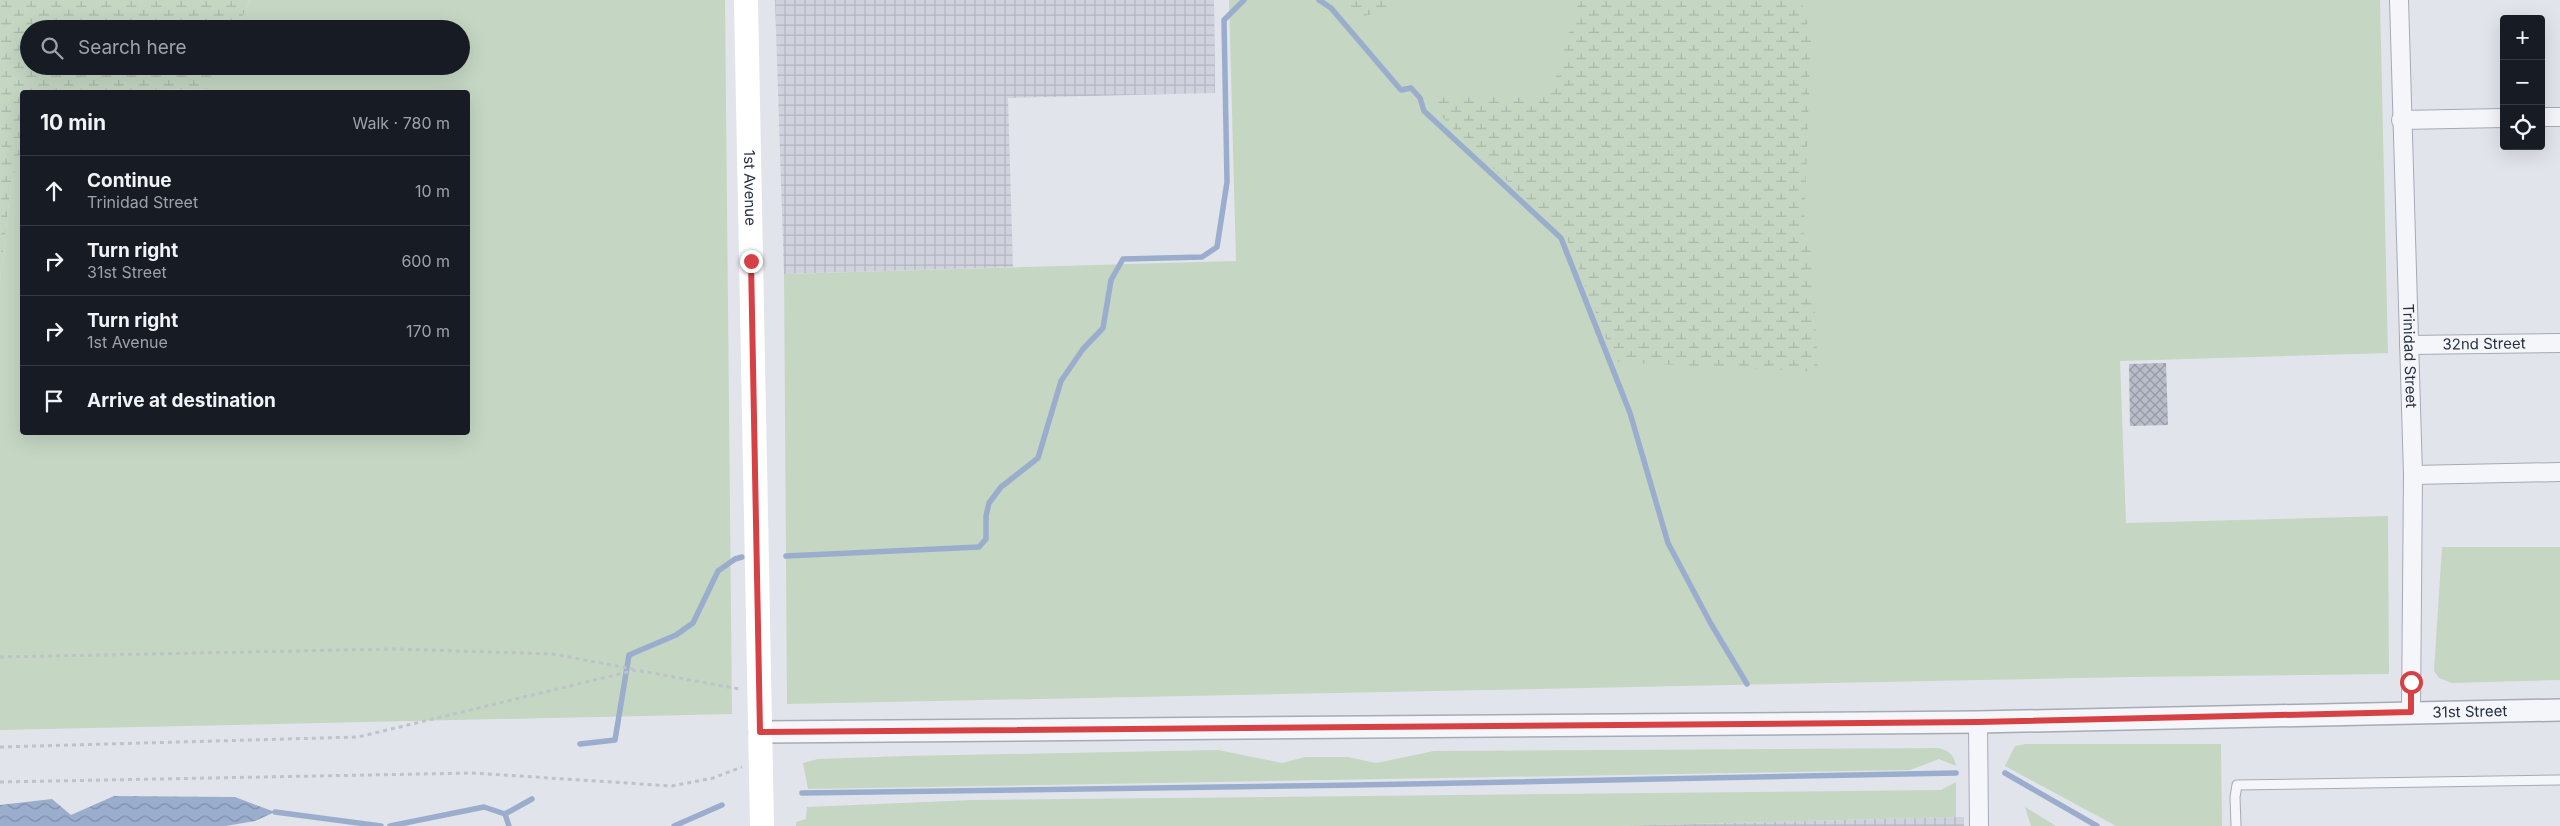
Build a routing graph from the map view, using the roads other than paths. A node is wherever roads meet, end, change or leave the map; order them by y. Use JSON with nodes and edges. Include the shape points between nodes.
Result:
{"nodes":[{"id":1,"x":746,"y":0,"type":"edge"},
{"id":2,"x":2399,"y":0,"type":"edge"},
{"id":3,"x":2545,"y":117,"type":"edge"},
{"id":4,"x":2560,"y":117,"type":"edge"},
{"id":5,"x":2500,"y":118,"type":"edge"},
{"id":6,"x":2401,"y":120,"type":"junction"},
{"id":7,"x":2560,"y":343,"type":"edge"},
{"id":8,"x":2409,"y":345,"type":"junction"},
{"id":9,"x":2560,"y":472,"type":"edge"},
{"id":10,"x":2413,"y":475,"type":"junction"},
{"id":11,"x":2560,"y":710,"type":"edge"},
{"id":12,"x":2411,"y":712,"type":"junction"},
{"id":13,"x":1978,"y":722,"type":"junction"},
{"id":14,"x":760,"y":732,"type":"junction"},
{"id":15,"x":2560,"y":780,"type":"edge"},
{"id":16,"x":762,"y":826,"type":"edge"},
{"id":17,"x":1979,"y":826,"type":"edge"},
{"id":18,"x":2236,"y":826,"type":"edge"}],
"edges":[{"from":1,"to":14,"type":"main road","name":"1st Avenue"},
{"from":2,"to":6,"type":"street","name":"Trinidad Street"},
{"from":3,"to":4,"type":"street"},
{"from":5,"to":6,"type":"street"},
{"from":6,"to":8,"type":"street","name":"Trinidad Street"},
{"from":7,"to":8,"type":"street","name":"32nd Street"},
{"from":8,"to":10,"type":"street","name":"Trinidad Street"},
{"from":9,"to":10,"type":"street"},
{"from":10,"to":12,"type":"street","name":"Trinidad Street"},
{"from":11,"to":12,"type":"street","name":"31st Street"},
{"from":12,"to":13,"type":"street","name":"31st Street"},
{"from":13,"to":14,"type":"street","name":"31st Street"},
{"from":13,"to":17,"type":"street"},
{"from":14,"to":16,"type":"main road","name":"1st Avenue"},
{"from":15,"to":18,"type":"lane","via":[[2237,785]]}]}
